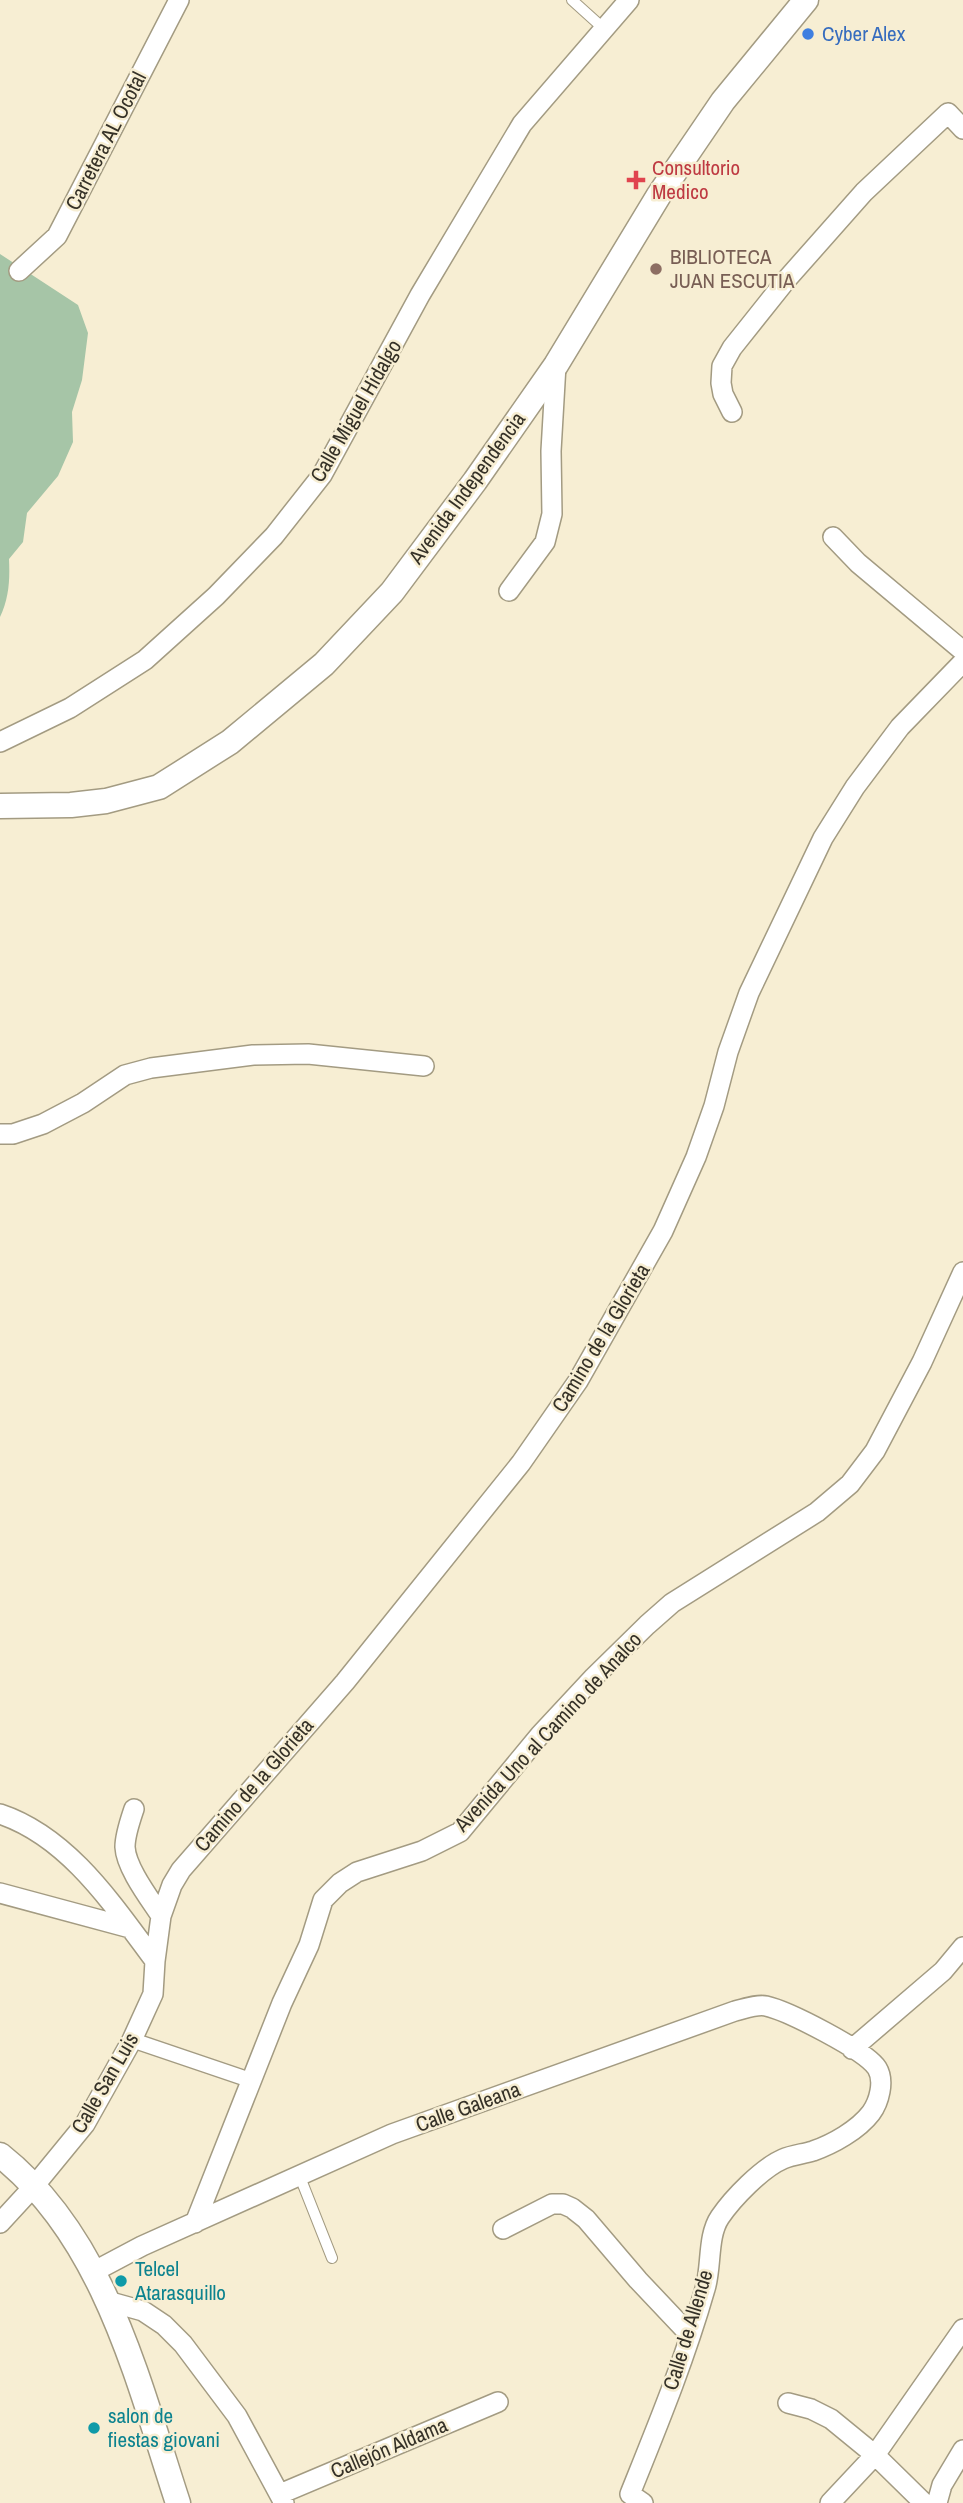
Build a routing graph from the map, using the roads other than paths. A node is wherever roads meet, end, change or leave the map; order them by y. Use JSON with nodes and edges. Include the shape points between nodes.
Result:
{"nodes":[{"id":1,"x":178,"y":0,"type":"edge"},
{"id":2,"x":572,"y":0,"type":"edge"},
{"id":3,"x":629,"y":0,"type":"edge"},
{"id":4,"x":806,"y":0,"type":"edge"},
{"id":5,"x":603,"y":28,"type":"junction"},
{"id":6,"x":963,"y":129,"type":"edge"},
{"id":7,"x":19,"y":271,"type":"dead end"},
{"id":8,"x":556,"y":365,"type":"junction"},
{"id":9,"x":733,"y":412,"type":"dead end"},
{"id":10,"x":833,"y":537,"type":"dead end"},
{"id":11,"x":509,"y":591,"type":"dead end"},
{"id":12,"x":963,"y":651,"type":"edge"},
{"id":13,"x":963,"y":662,"type":"edge"},
{"id":14,"x":0,"y":742,"type":"edge"},
{"id":15,"x":0,"y":806,"type":"edge"},
{"id":16,"x":424,"y":1066,"type":"dead end"},
{"id":17,"x":0,"y":1134,"type":"edge"},
{"id":18,"x":963,"y":1272,"type":"edge"},
{"id":19,"x":134,"y":1809,"type":"dead end"},
{"id":20,"x":0,"y":1814,"type":"edge"},
{"id":21,"x":0,"y":1893,"type":"edge"},
{"id":22,"x":161,"y":1916,"type":"junction"},
{"id":23,"x":130,"y":1928,"type":"junction"},
{"id":24,"x":963,"y":1947,"type":"edge"},
{"id":25,"x":155,"y":1961,"type":"junction"},
{"id":26,"x":132,"y":2040,"type":"junction"},
{"id":27,"x":852,"y":2049,"type":"junction"},
{"id":28,"x":253,"y":2081,"type":"junction"},
{"id":29,"x":0,"y":2155,"type":"edge"},
{"id":30,"x":300,"y":2177,"type":"junction"},
{"id":31,"x":35,"y":2185,"type":"junction"},
{"id":32,"x":0,"y":2223,"type":"edge"},
{"id":33,"x":195,"y":2223,"type":"junction"},
{"id":34,"x":503,"y":2229,"type":"dead end"},
{"id":35,"x":332,"y":2258,"type":"dead end"},
{"id":36,"x":93,"y":2272,"type":"junction"},
{"id":37,"x":107,"y":2301,"type":"junction"},
{"id":38,"x":963,"y":2329,"type":"edge"},
{"id":39,"x":690,"y":2335,"type":"junction"},
{"id":40,"x":498,"y":2402,"type":"dead end"},
{"id":41,"x":788,"y":2403,"type":"dead end"},
{"id":42,"x":963,"y":2450,"type":"edge"},
{"id":43,"x":875,"y":2455,"type":"junction"},
{"id":44,"x":636,"y":2498,"type":"edge"},
{"id":45,"x":282,"y":2499,"type":"edge"},
{"id":46,"x":178,"y":2503,"type":"edge"},
{"id":47,"x":830,"y":2503,"type":"edge"},
{"id":48,"x":924,"y":2503,"type":"edge"},
{"id":49,"x":937,"y":2503,"type":"edge"}],
"edges":[{"from":1,"to":7,"type":"street","name":"Carretera AL Ocotal","via":[[57,236]]},
{"from":2,"to":5,"type":"lane"},
{"from":3,"to":5,"type":"street","name":"Calle Miguel Hidalgo"},
{"from":4,"to":8,"type":"street","name":"Avenida Independencia","via":[[723,101],[659,195]]},
{"from":5,"to":14,"type":"street","name":"Calle Miguel Hidalgo","via":[[522,124],[420,295],[322,475],[274,536],[145,660],[70,708]]},
{"from":6,"to":9,"type":"street","via":[[948,113],[864,192],[787,279],[722,366],[723,394]]},
{"from":8,"to":11,"type":"street","via":[[552,514],[545,542]]},
{"from":8,"to":15,"type":"street","name":"Avenida Independencia","via":[[392,592],[324,664],[230,742],[159,787],[106,801]]},
{"from":10,"to":12,"type":"street"},
{"from":13,"to":22,"type":"street","name":"Camino de la Glorieta","via":[[900,727],[823,838],[749,993],[696,1157],[663,1231],[578,1381],[521,1464],[345,1682],[181,1870]]},
{"from":16,"to":17,"type":"street","via":[[281,1054],[151,1068],[125,1075],[43,1124]]},
{"from":18,"to":28,"type":"street","name":"Avenida Uno al Camino de Analco","via":[[922,1362],[874,1451],[850,1484],[817,1511],[672,1603],[647,1625],[540,1735],[460,1832],[422,1851],[357,1872],[323,1900]]},
{"from":19,"to":22,"type":"street","via":[[125,1851]]},
{"from":20,"to":23,"type":"street","via":[[36,1829],[63,1851]]},
{"from":21,"to":23,"type":"street"},
{"from":22,"to":25,"type":"street","name":"Camino de la Glorieta"},
{"from":23,"to":25,"type":"street"},
{"from":24,"to":27,"type":"street","via":[[943,1971]]},
{"from":25,"to":26,"type":"street","name":"Calle San Luis","via":[[153,1994]]},
{"from":26,"to":28,"type":"street"},
{"from":26,"to":31,"type":"street","name":"Calle San Luis","via":[[85,2124]]},
{"from":27,"to":30,"type":"street","name":"Calle Galeana","via":[[804,2020],[764,2006],[735,2011],[392,2134]]},
{"from":27,"to":39,"type":"street","name":"Calle de Allende","via":[[877,2067],[882,2081],[872,2112],[815,2151],[782,2159],[766,2170],[719,2218],[706,2286]]},
{"from":28,"to":33,"type":"street","name":"Avenida Uno al Camino de Analco"},
{"from":29,"to":31,"type":"street"},
{"from":30,"to":33,"type":"street","name":"Calle Galeana"},
{"from":30,"to":35,"type":"lane"},
{"from":31,"to":32,"type":"street","name":"Calle San Luis"},
{"from":31,"to":36,"type":"street"},
{"from":33,"to":36,"type":"street","name":"Calle Galeana"},
{"from":34,"to":39,"type":"street","via":[[552,2204],[572,2208]]},
{"from":36,"to":37,"type":"street"},
{"from":37,"to":45,"type":"street","via":[[143,2311],[183,2344],[237,2416]]},
{"from":37,"to":46,"type":"street"},
{"from":38,"to":43,"type":"street"},
{"from":39,"to":44,"type":"street","name":"Calle de Allende"},
{"from":40,"to":45,"type":"street","name":"Callejón Aldama"},
{"from":41,"to":43,"type":"street","via":[[831,2419]]},
{"from":42,"to":49,"type":"street"},
{"from":43,"to":47,"type":"street"},
{"from":43,"to":48,"type":"street"}]}
